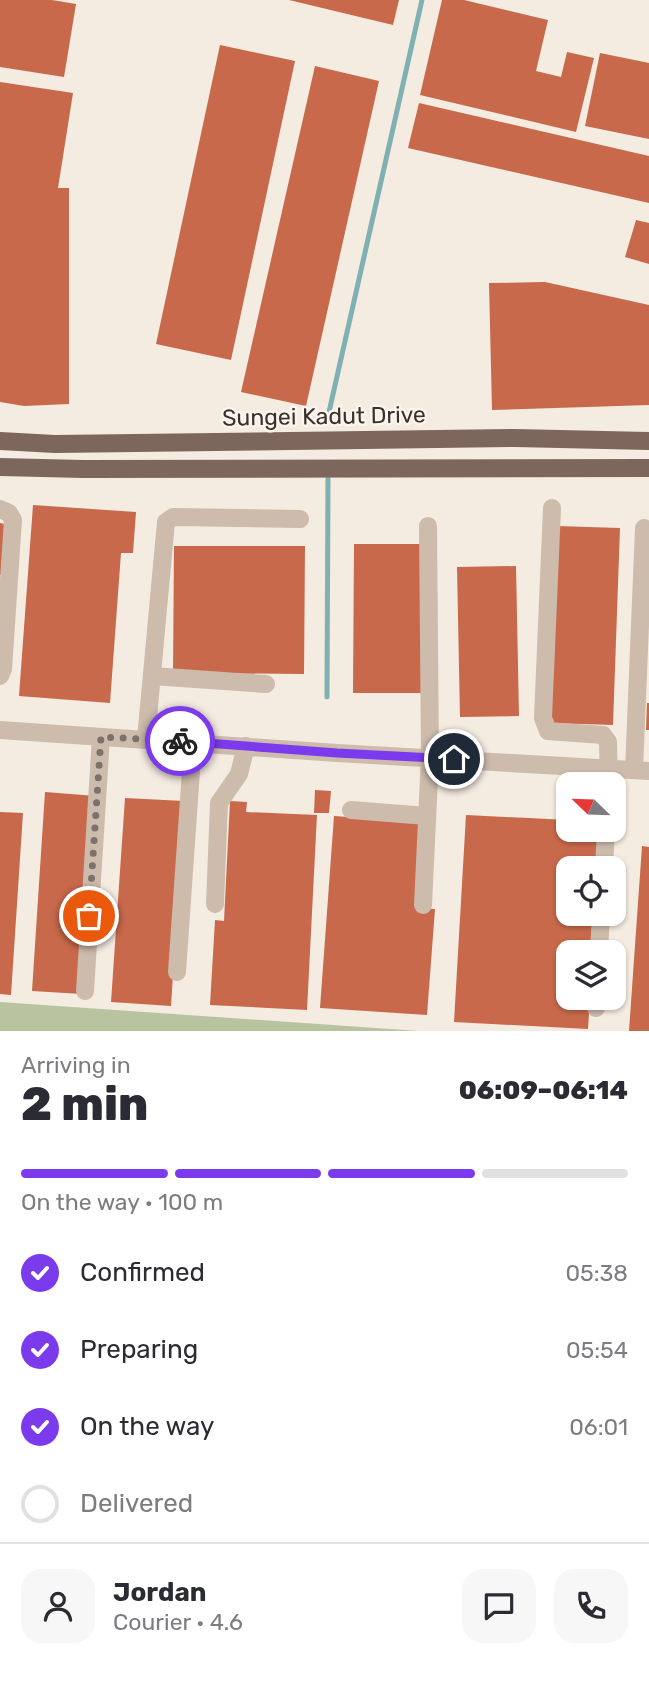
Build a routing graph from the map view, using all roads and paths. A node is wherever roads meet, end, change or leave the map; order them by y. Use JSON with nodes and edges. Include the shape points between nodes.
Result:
{"nodes":[{"id":1,"x":0,"y":441,"type":"edge"},
{"id":2,"x":649,"y":441,"type":"edge"},
{"id":3,"x":0,"y":467,"type":"edge"},
{"id":4,"x":649,"y":468,"type":"edge"},
{"id":5,"x":552,"y":508,"type":"dead end"},
{"id":6,"x":0,"y":509,"type":"edge"},
{"id":7,"x":300,"y":519,"type":"dead end"},
{"id":8,"x":428,"y":526,"type":"dead end"},
{"id":9,"x":644,"y":528,"type":"dead end"},
{"id":10,"x":0,"y":676,"type":"edge"},
{"id":11,"x":152,"y":676,"type":"junction"},
{"id":12,"x":266,"y":684,"type":"dead end"},
{"id":13,"x":0,"y":730,"type":"edge"},
{"id":14,"x":101,"y":737,"type":"junction"},
{"id":15,"x":146,"y":739,"type":"junction"},
{"id":16,"x":643,"y":739,"type":"edge"},
{"id":17,"x":193,"y":742,"type":"junction"},
{"id":18,"x":246,"y":746,"type":"junction"},
{"id":19,"x":430,"y":757,"type":"junction"},
{"id":20,"x":642,"y":770,"type":"edge"},
{"id":21,"x":571,"y":772,"type":"edge"},
{"id":22,"x":609,"y":772,"type":"edge"},
{"id":23,"x":351,"y":810,"type":"dead end"},
{"id":24,"x":427,"y":816,"type":"junction"},
{"id":25,"x":215,"y":904,"type":"dead end"},
{"id":26,"x":423,"y":905,"type":"dead end"},
{"id":27,"x":177,"y":972,"type":"dead end"},
{"id":28,"x":85,"y":991,"type":"dead end"}],
"edges":[{"from":1,"to":2,"type":"main road","name":"Sungei Kadut Drive"},
{"from":3,"to":4,"type":"main road"},
{"from":5,"to":22,"type":"street","via":[[543,718],[548,731],[603,735],[608,742]]},
{"from":6,"to":10,"type":"street","via":[[13,520]]},
{"from":7,"to":11,"type":"street","via":[[169,518],[164,526]]},
{"from":8,"to":19,"type":"street"},
{"from":9,"to":16,"type":"street"},
{"from":11,"to":12,"type":"street"},
{"from":11,"to":15,"type":"street"},
{"from":13,"to":14,"type":"street"},
{"from":14,"to":15,"type":"street"},
{"from":14,"to":28,"type":"street"},
{"from":15,"to":17,"type":"street"},
{"from":16,"to":20,"type":"street"},
{"from":17,"to":18,"type":"street"},
{"from":17,"to":27,"type":"street"},
{"from":18,"to":19,"type":"street"},
{"from":18,"to":25,"type":"street","via":[[239,774],[219,803]]},
{"from":19,"to":21,"type":"street"},
{"from":19,"to":24,"type":"street"},
{"from":23,"to":24,"type":"street"},
{"from":24,"to":26,"type":"street"}]}
